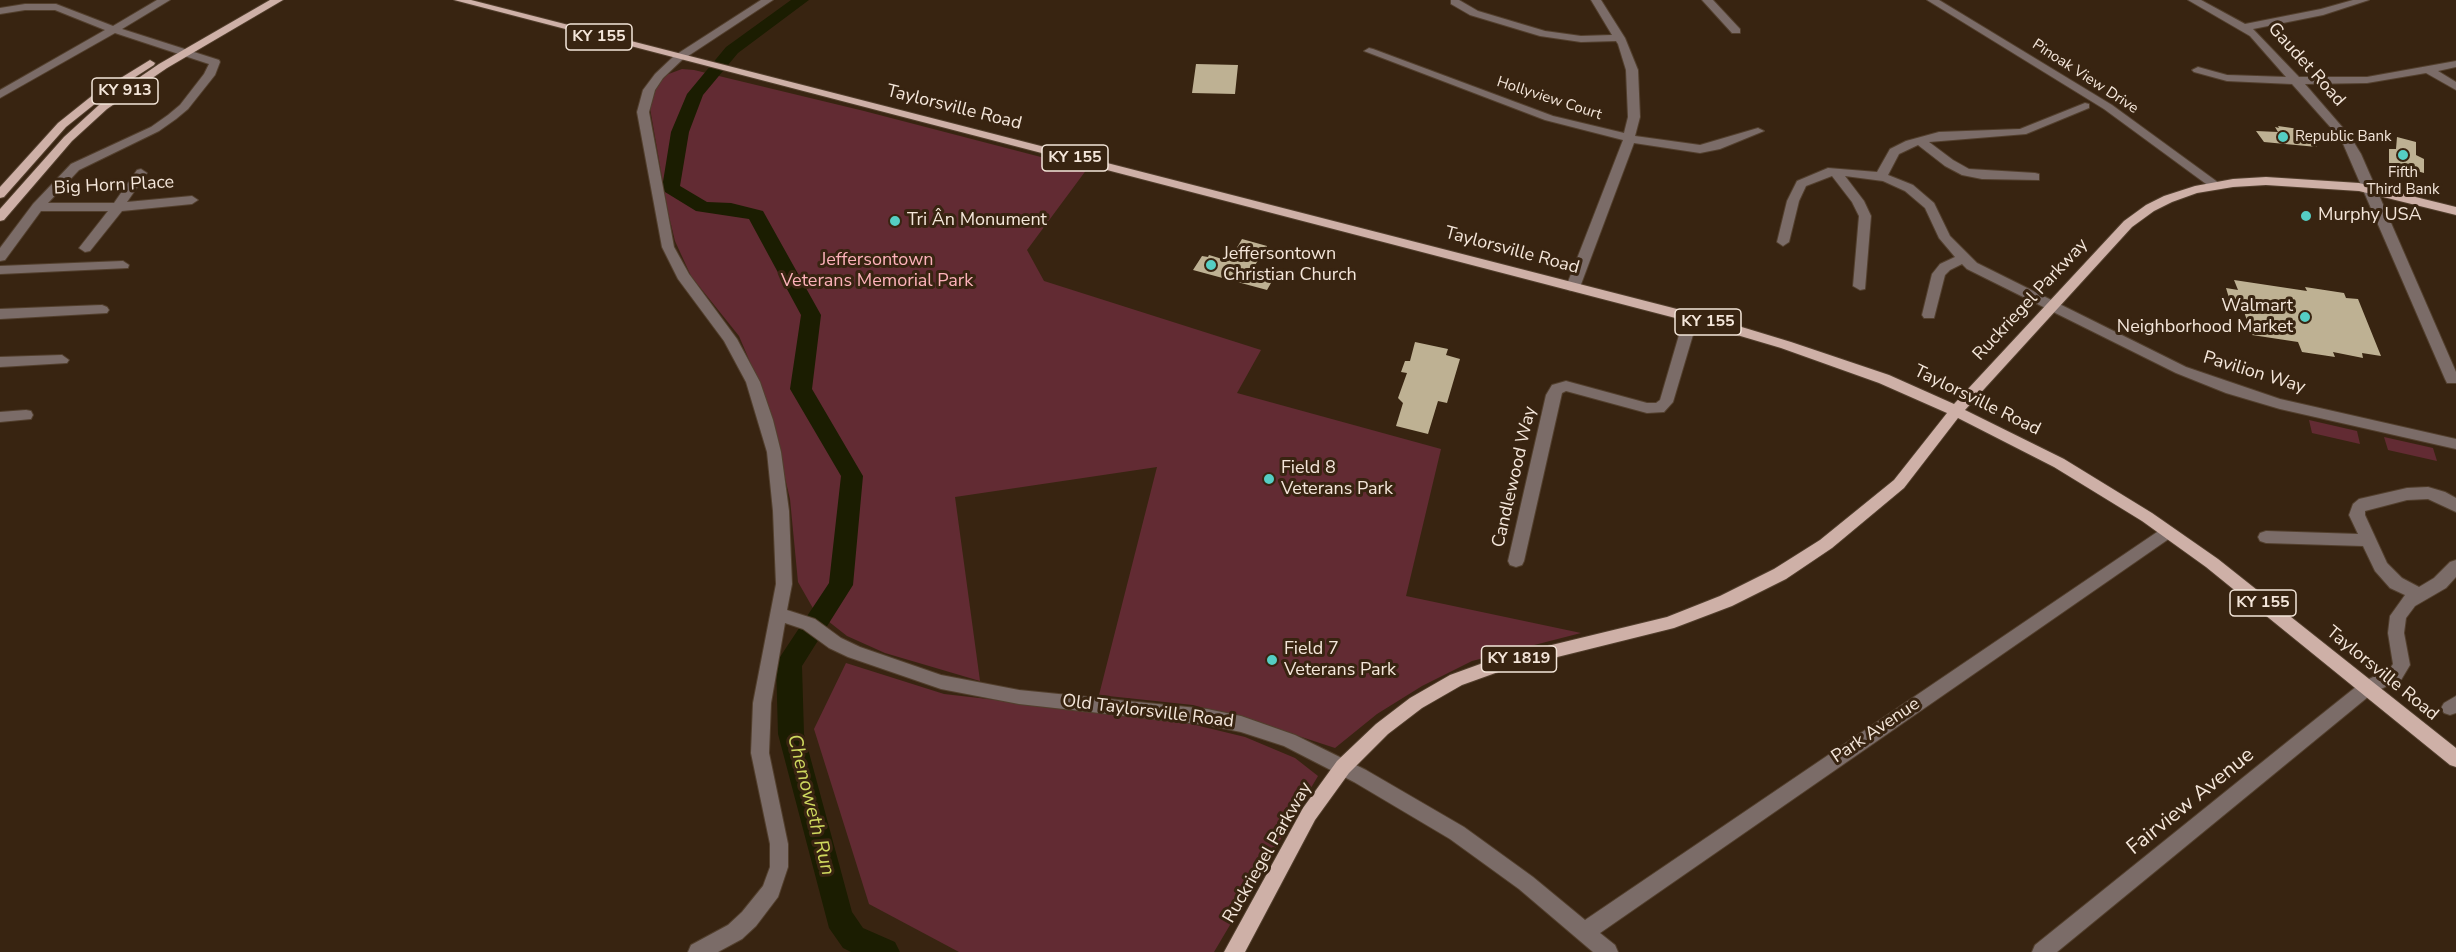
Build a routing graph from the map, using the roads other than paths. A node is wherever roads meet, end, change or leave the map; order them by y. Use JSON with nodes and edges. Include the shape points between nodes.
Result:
{"nodes":[{"id":1,"x":165,"y":0,"type":"edge"},
{"id":2,"x":259,"y":0,"type":"edge"},
{"id":3,"x":278,"y":0,"type":"edge"},
{"id":4,"x":459,"y":0,"type":"edge"},
{"id":5,"x":768,"y":0,"type":"edge"},
{"id":6,"x":1596,"y":0,"type":"edge"},
{"id":7,"x":1707,"y":0,"type":"edge"},
{"id":8,"x":1932,"y":0,"type":"edge"},
{"id":9,"x":2193,"y":0,"type":"edge"},
{"id":10,"x":2364,"y":0,"type":"edge"},
{"id":11,"x":1455,"y":2,"type":"dead end"},
{"id":12,"x":0,"y":11,"type":"edge"},
{"id":13,"x":2245,"y":27,"type":"junction"},
{"id":14,"x":112,"y":29,"type":"junction"},
{"id":15,"x":1736,"y":31,"type":"dead end"},
{"id":16,"x":1620,"y":38,"type":"junction"},
{"id":17,"x":174,"y":49,"type":"junction"},
{"id":18,"x":1369,"y":51,"type":"dead end"},
{"id":19,"x":188,"y":52,"type":"junction"},
{"id":20,"x":678,"y":58,"type":"junction"},
{"id":21,"x":2456,"y":64,"type":"edge"},
{"id":22,"x":2198,"y":70,"type":"dead end"},
{"id":23,"x":2429,"y":70,"type":"junction"},
{"id":24,"x":2298,"y":82,"type":"junction"},
{"id":25,"x":2456,"y":87,"type":"edge"},
{"id":26,"x":0,"y":95,"type":"edge"},
{"id":27,"x":2085,"y":106,"type":"dead end"},
{"id":28,"x":1758,"y":131,"type":"dead end"},
{"id":29,"x":1630,"y":138,"type":"junction"},
{"id":30,"x":1919,"y":140,"type":"junction"},
{"id":31,"x":1835,"y":172,"type":"junction"},
{"id":32,"x":141,"y":173,"type":"dead end"},
{"id":33,"x":1881,"y":176,"type":"junction"},
{"id":34,"x":2035,"y":177,"type":"dead end"},
{"id":35,"x":2217,"y":186,"type":"junction"},
{"id":36,"x":2369,"y":189,"type":"junction"},
{"id":37,"x":0,"y":194,"type":"edge"},
{"id":38,"x":192,"y":200,"type":"dead end"},
{"id":39,"x":37,"y":207,"type":"junction"},
{"id":40,"x":118,"y":207,"type":"junction"},
{"id":41,"x":2456,"y":211,"type":"edge"},
{"id":42,"x":0,"y":217,"type":"edge"},
{"id":43,"x":1783,"y":242,"type":"dead end"},
{"id":44,"x":86,"y":248,"type":"dead end"},
{"id":45,"x":0,"y":257,"type":"edge"},
{"id":46,"x":1963,"y":258,"type":"junction"},
{"id":47,"x":123,"y":265,"type":"dead end"},
{"id":48,"x":0,"y":270,"type":"edge"},
{"id":49,"x":1860,"y":286,"type":"dead end"},
{"id":50,"x":1573,"y":287,"type":"junction"},
{"id":51,"x":2052,"y":307,"type":"junction"},
{"id":52,"x":102,"y":310,"type":"dead end"},
{"id":53,"x":0,"y":314,"type":"edge"},
{"id":54,"x":1929,"y":315,"type":"dead end"},
{"id":55,"x":1691,"y":318,"type":"junction"},
{"id":56,"x":62,"y":360,"type":"dead end"},
{"id":57,"x":0,"y":362,"type":"edge"},
{"id":58,"x":2452,"y":379,"type":"dead end"},
{"id":59,"x":1957,"y":410,"type":"junction"},
{"id":60,"x":26,"y":415,"type":"dead end"},
{"id":61,"x":0,"y":417,"type":"edge"},
{"id":62,"x":2456,"y":444,"type":"edge"},
{"id":63,"x":2456,"y":506,"type":"edge"},
{"id":64,"x":2168,"y":532,"type":"junction"},
{"id":65,"x":2266,"y":537,"type":"dead end"},
{"id":66,"x":2368,"y":540,"type":"junction"},
{"id":67,"x":1516,"y":561,"type":"dead end"},
{"id":68,"x":2454,"y":573,"type":"edge"},
{"id":69,"x":2419,"y":595,"type":"junction"},
{"id":70,"x":780,"y":616,"type":"junction"},
{"id":71,"x":2368,"y":687,"type":"junction"},
{"id":72,"x":2456,"y":759,"type":"edge"},
{"id":73,"x":1343,"y":768,"type":"junction"},
{"id":74,"x":1584,"y":932,"type":"junction"},
{"id":75,"x":698,"y":952,"type":"edge"},
{"id":76,"x":1234,"y":952,"type":"edge"},
{"id":77,"x":1608,"y":952,"type":"edge"},
{"id":78,"x":2042,"y":952,"type":"edge"}],
"edges":[{"from":1,"to":14,"type":"street"},
{"from":2,"to":17,"type":"main road","number":"KY 913"},
{"from":3,"to":19,"type":"main road","number":"KY 913"},
{"from":4,"to":20,"type":"main road","name":"Taylorsville Road","number":"KY 155"},
{"from":5,"to":20,"type":"street"},
{"from":6,"to":16,"type":"street"},
{"from":7,"to":15,"type":"street"},
{"from":8,"to":35,"type":"street","name":"Pinoak View Drive","via":[[2108,107]]},
{"from":9,"to":13,"type":"street","name":"Gaudet Road"},
{"from":10,"to":13,"type":"street"},
{"from":11,"to":16,"type":"street","via":[[1474,13],[1544,34],[1581,39]]},
{"from":12,"to":14,"type":"street","via":[[51,7]]},
{"from":13,"to":24,"type":"street","name":"Gaudet Road"},
{"from":14,"to":17,"type":"street"},
{"from":14,"to":26,"type":"street"},
{"from":16,"to":29,"type":"street","via":[[1632,70],[1634,117]]},
{"from":17,"to":19,"type":"street"},
{"from":17,"to":37,"type":"main road","number":"KY 913","via":[[80,110]]},
{"from":18,"to":29,"type":"street","name":"Hollyview Court","via":[[1549,118]]},
{"from":19,"to":39,"type":"street","via":[[215,62],[184,107],[155,129],[75,167]]},
{"from":19,"to":42,"type":"main road","number":"KY 913","via":[[145,77],[83,124]]},
{"from":20,"to":50,"type":"main road","name":"Taylorsville Road","number":"KY 155"},
{"from":20,"to":70,"type":"street","via":[[649,90],[643,118],[673,259],[737,350],[766,420],[781,512],[784,585]]},
{"from":21,"to":23,"type":"street"},
{"from":22,"to":24,"type":"street","via":[[2227,78]]},
{"from":23,"to":24,"type":"street","via":[[2355,81]]},
{"from":23,"to":25,"type":"street"},
{"from":24,"to":36,"type":"street","name":"Gaudet Road","via":[[2346,138]]},
{"from":27,"to":30,"type":"street","via":[[2022,132]]},
{"from":28,"to":29,"type":"street","name":"Hollyview Court","via":[[1700,149]]},
{"from":29,"to":50,"type":"street"},
{"from":30,"to":33,"type":"street","via":[[1894,153]]},
{"from":30,"to":34,"type":"street","via":[[1966,172]]},
{"from":31,"to":33,"type":"street","name":"Pavilion Way"},
{"from":31,"to":43,"type":"street","via":[[1820,174],[1801,184]]},
{"from":31,"to":49,"type":"street","via":[[1865,216]]},
{"from":32,"to":40,"type":"street"},
{"from":33,"to":46,"type":"street","name":"Pavilion Way","via":[[1910,188],[1930,206],[1945,238]]},
{"from":35,"to":36,"type":"main road","name":"Ruckriegel Parkway","number":"KY 1819","via":[[2287,181]]},
{"from":35,"to":51,"type":"main road","name":"Ruckriegel Parkway","number":"KY 1819","via":[[2168,199],[2135,218]]},
{"from":36,"to":41,"type":"main road","name":"Ruckriegel Parkway","number":"KY 1819"},
{"from":36,"to":58,"type":"street","name":"Gaudet Road"},
{"from":38,"to":40,"type":"street","name":"Big Horn Place"},
{"from":39,"to":40,"type":"street","name":"Big Horn Place"},
{"from":39,"to":45,"type":"street"},
{"from":40,"to":44,"type":"street"},
{"from":46,"to":51,"type":"street","name":"Pavilion Way","via":[[1982,272]]},
{"from":46,"to":54,"type":"street","via":[[1939,274]]},
{"from":47,"to":48,"type":"street"},
{"from":50,"to":55,"type":"main road","name":"Taylorsville Road","number":"KY 155"},
{"from":51,"to":59,"type":"main road","name":"Ruckriegel Parkway","number":"KY 1819"},
{"from":51,"to":62,"type":"street","name":"Pavilion Way","via":[[2181,370],[2231,389]]},
{"from":52,"to":53,"type":"street"},
{"from":55,"to":59,"type":"main road","name":"Taylorsville Road","number":"KY 155","via":[[1840,363]]},
{"from":55,"to":67,"type":"street","name":"Candlewood Way","via":[[1666,402],[1659,408],[1566,386],[1557,389]]},
{"from":56,"to":57,"type":"street"},
{"from":59,"to":64,"type":"main road","name":"Taylorsville Road","number":"KY 155","via":[[2059,463]]},
{"from":59,"to":73,"type":"main road","name":"Ruckriegel Parkway","number":"KY 1819","via":[[1899,484],[1826,544],[1780,574],[1726,601],[1668,623],[1500,664],[1456,680],[1382,729]]},
{"from":60,"to":61,"type":"street"},
{"from":63,"to":66,"type":"street","via":[[2428,494],[2364,503],[2356,515]]},
{"from":64,"to":71,"type":"main road","name":"Taylorsville Road","number":"KY 155"},
{"from":64,"to":74,"type":"street","name":"Park Avenue"},
{"from":65,"to":66,"type":"street"},
{"from":66,"to":69,"type":"street","via":[[2388,577]]},
{"from":68,"to":69,"type":"street","name":"Fairview Avenue"},
{"from":69,"to":71,"type":"street","name":"Fairview Avenue","via":[[2398,616],[2396,633],[2402,665],[2395,675]]},
{"from":70,"to":73,"type":"street","name":"Old Taylorsville Road","via":[[809,624],[835,643],[884,664],[959,686],[1019,697],[1176,712],[1242,724],[1289,740]]},
{"from":70,"to":75,"type":"street","via":[[762,703],[760,753],[779,843],[777,879],[749,920]]},
{"from":71,"to":72,"type":"main road","name":"Taylorsville Road","number":"KY 155"},
{"from":71,"to":78,"type":"street","name":"Fairview Avenue"},
{"from":73,"to":74,"type":"street","name":"Old Taylorsville Road","via":[[1471,842]]},
{"from":73,"to":76,"type":"main road","name":"Ruckriegel Parkway","number":"KY 1819","via":[[1309,814]]},
{"from":74,"to":77,"type":"street","name":"Old Taylorsville Road"}]}
